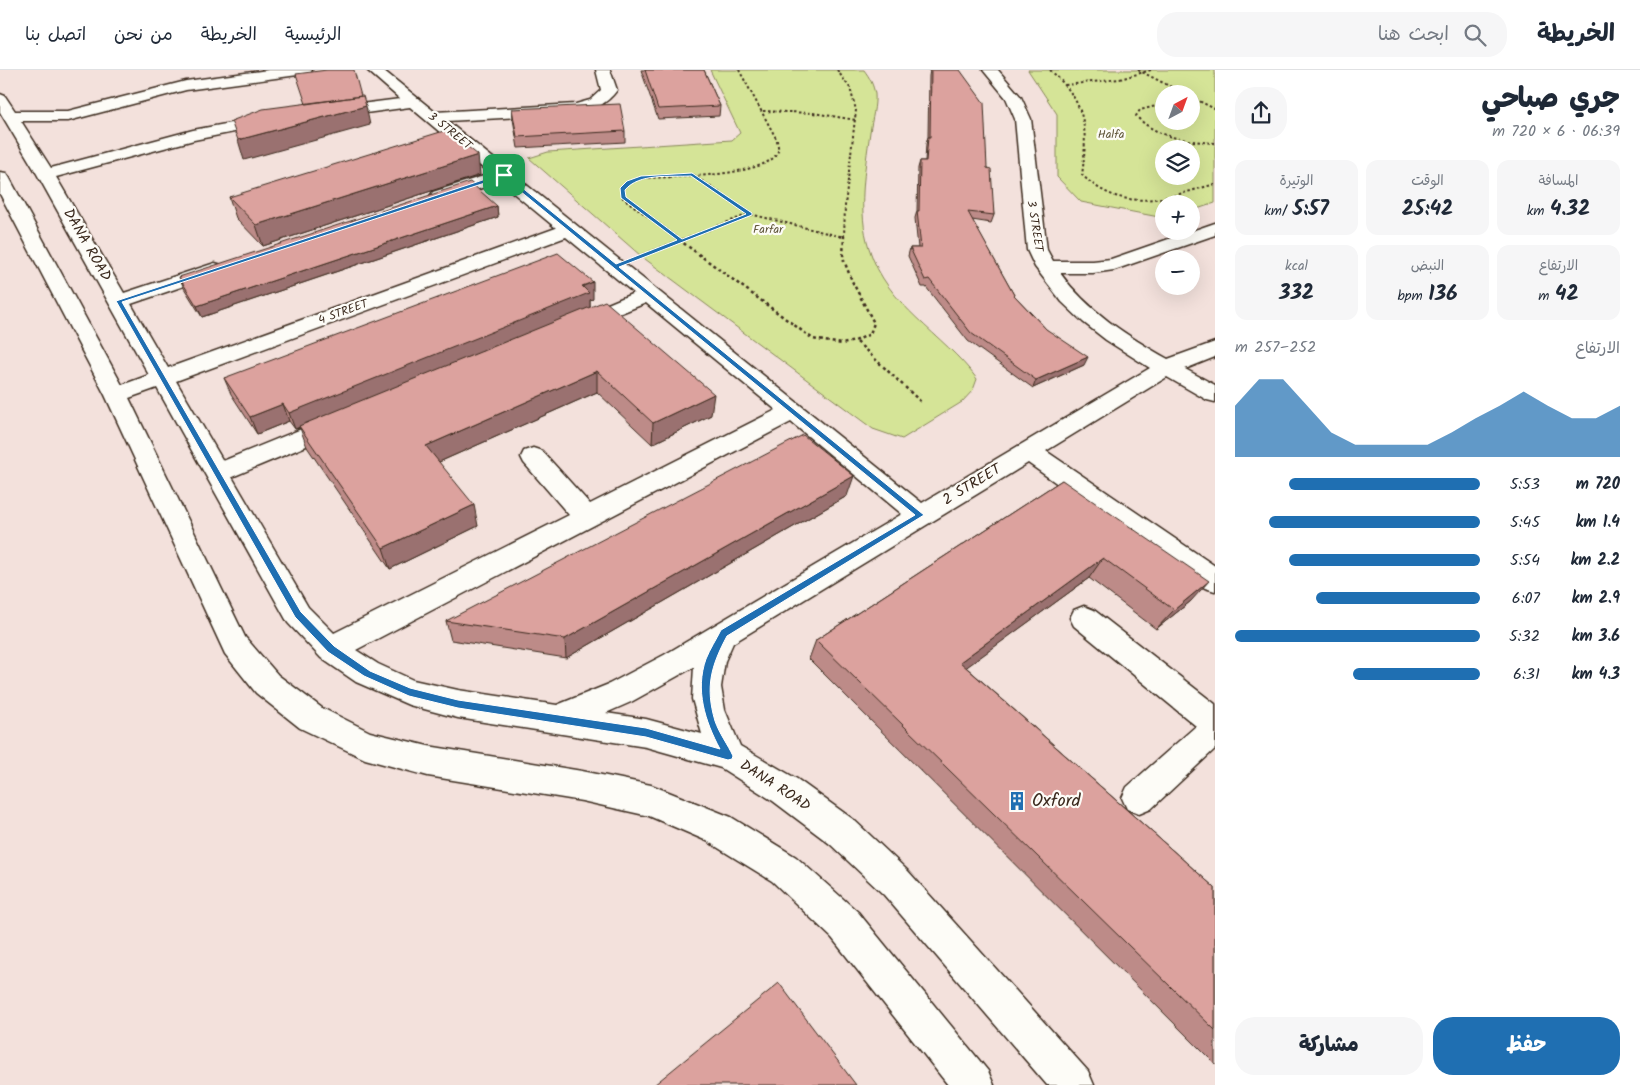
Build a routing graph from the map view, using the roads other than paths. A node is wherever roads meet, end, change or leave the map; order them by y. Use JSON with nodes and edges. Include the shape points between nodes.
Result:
{"nodes":[{"id":1,"x":305,"y":70,"type":"edge"},
{"id":2,"x":374,"y":70,"type":"edge"},
{"id":3,"x":603,"y":70,"type":"edge"},
{"id":4,"x":990,"y":70,"type":"edge"},
{"id":5,"x":415,"y":102,"type":"junction"},
{"id":6,"x":316,"y":115,"type":"edge"},
{"id":7,"x":68,"y":116,"type":"junction"},
{"id":8,"x":12,"y":117,"type":"edge"},
{"id":9,"x":432,"y":117,"type":"junction"},
{"id":10,"x":287,"y":118,"type":"edge"},
{"id":11,"x":46,"y":174,"type":"junction"},
{"id":12,"x":504,"y":175,"type":"junction"},
{"id":13,"x":0,"y":177,"type":"edge"},
{"id":14,"x":419,"y":202,"type":"edge"},
{"id":15,"x":570,"y":229,"type":"junction"},
{"id":16,"x":1215,"y":229,"type":"edge"},
{"id":17,"x":232,"y":264,"type":"edge"},
{"id":18,"x":1045,"y":267,"type":"junction"},
{"id":19,"x":650,"y":294,"type":"junction"},
{"id":20,"x":119,"y":301,"type":"junction"},
{"id":21,"x":558,"y":332,"type":"edge"},
{"id":22,"x":1215,"y":349,"type":"edge"},
{"id":23,"x":1168,"y":367,"type":"junction"},
{"id":24,"x":163,"y":378,"type":"junction"},
{"id":25,"x":116,"y":395,"type":"junction"},
{"id":26,"x":1215,"y":395,"type":"edge"},
{"id":27,"x":794,"y":411,"type":"junction"},
{"id":28,"x":360,"y":414,"type":"edge"},
{"id":29,"x":1028,"y":451,"type":"junction"},
{"id":30,"x":541,"y":454,"type":"dead end"},
{"id":31,"x":217,"y":473,"type":"junction"},
{"id":32,"x":595,"y":513,"type":"junction"},
{"id":33,"x":920,"y":515,"type":"junction"},
{"id":34,"x":1215,"y":580,"type":"edge"},
{"id":35,"x":1084,"y":618,"type":"dead end"},
{"id":36,"x":724,"y":633,"type":"junction"},
{"id":37,"x":331,"y":649,"type":"junction"},
{"id":38,"x":561,"y":718,"type":"junction"},
{"id":39,"x":1215,"y":722,"type":"edge"},
{"id":40,"x":1215,"y":729,"type":"edge"},
{"id":41,"x":728,"y":756,"type":"junction"},
{"id":42,"x":1139,"y":798,"type":"dead end"},
{"id":43,"x":974,"y":1085,"type":"edge"},
{"id":44,"x":1074,"y":1085,"type":"edge"}],
"edges":[{"from":1,"to":7,"type":"street","via":[[195,85]]},
{"from":2,"to":5,"type":"street","name":"3 STREET"},
{"from":3,"to":9,"type":"street","via":[[608,90],[604,98],[577,109]]},
{"from":4,"to":18,"type":"street","name":"3 STREET","via":[[1013,97],[1023,120],[1037,250]]},
{"from":5,"to":6,"type":"street"},
{"from":5,"to":9,"type":"street","name":"3 STREET"},
{"from":7,"to":8,"type":"street"},
{"from":7,"to":8,"type":"street"},
{"from":8,"to":11,"type":"street","name":"DANA ROAD"},
{"from":9,"to":12,"type":"street","name":"3 STREET"},
{"from":10,"to":11,"type":"street","via":[[217,129]]},
{"from":11,"to":20,"type":"street","name":"DANA ROAD"},
{"from":12,"to":14,"type":"street"},
{"from":12,"to":15,"type":"street","name":"3 STREET"},
{"from":13,"to":25,"type":"street"},
{"from":15,"to":19,"type":"street","name":"3 STREET"},
{"from":15,"to":24,"type":"street","name":"4 STREET"},
{"from":16,"to":18,"type":"street","via":[[1114,264],[1085,268]]},
{"from":17,"to":20,"type":"street"},
{"from":18,"to":23,"type":"street","name":"3 STREET","via":[[1059,289],[1081,311],[1110,333]]},
{"from":19,"to":21,"type":"street"},
{"from":19,"to":27,"type":"street","name":"3 STREET"},
{"from":20,"to":24,"type":"street","name":"DANA ROAD"},
{"from":22,"to":23,"type":"street","name":"2 STREET"},
{"from":23,"to":26,"type":"street","name":"3 STREET"},
{"from":23,"to":29,"type":"street","name":"2 STREET"},
{"from":24,"to":25,"type":"street","name":"4 STREET"},
{"from":24,"to":31,"type":"street","name":"DANA ROAD"},
{"from":25,"to":43,"type":"street","via":[[235,645],[267,684],[311,718],[365,745],[428,762],[651,800],[718,828],[784,869],[845,925]]},
{"from":27,"to":32,"type":"street"},
{"from":27,"to":33,"type":"street","name":"3 STREET"},
{"from":28,"to":31,"type":"street"},
{"from":29,"to":33,"type":"street","name":"2 STREET"},
{"from":29,"to":34,"type":"street"},
{"from":30,"to":32,"type":"street"},
{"from":31,"to":37,"type":"street","name":"DANA ROAD","via":[[298,615]]},
{"from":32,"to":37,"type":"street"},
{"from":33,"to":36,"type":"street","name":"2 STREET"},
{"from":35,"to":39,"type":"street"},
{"from":36,"to":38,"type":"street","name":"2 STREET","via":[[674,664]]},
{"from":36,"to":41,"type":"street","via":[[710,659],[705,690],[711,723]]},
{"from":37,"to":38,"type":"street","name":"DANA ROAD","via":[[367,673],[409,692],[458,704]]},
{"from":38,"to":41,"type":"street","name":"DANA ROAD","via":[[646,732]]},
{"from":40,"to":42,"type":"street"},
{"from":41,"to":44,"type":"street","name":"DANA ROAD","via":[[785,790],[842,832],[896,883]]}]}
